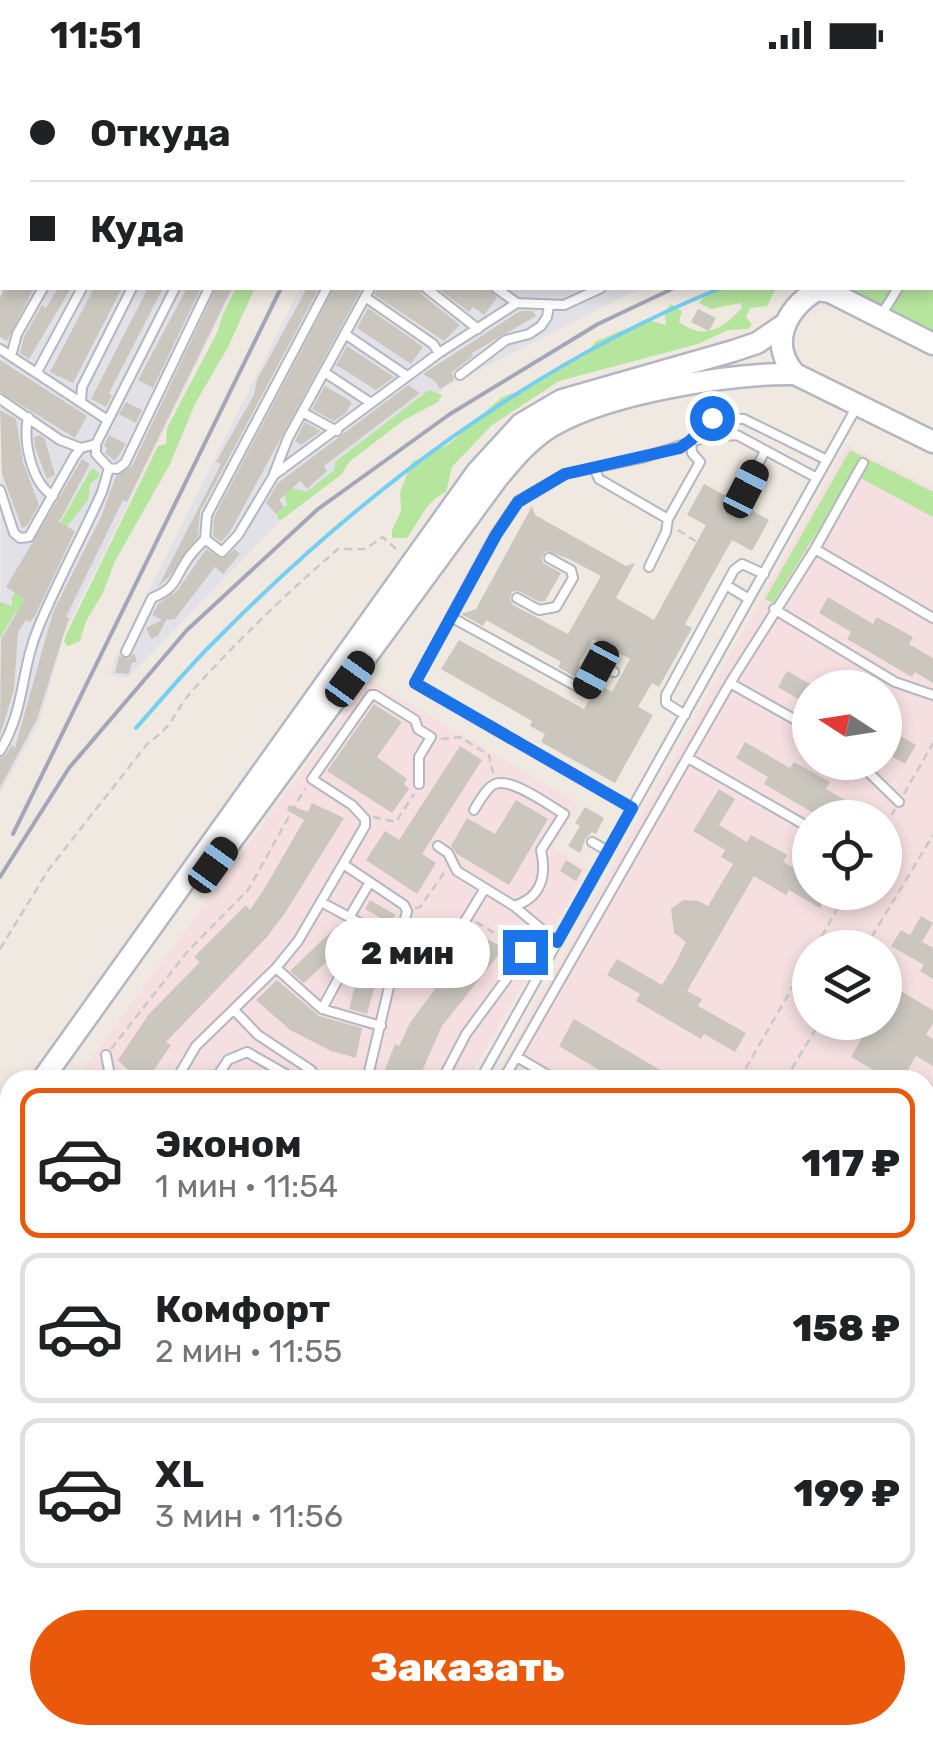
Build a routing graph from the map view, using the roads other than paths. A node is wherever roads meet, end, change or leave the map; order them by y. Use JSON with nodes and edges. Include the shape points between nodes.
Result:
{"nodes":[{"id":1,"x":41,"y":290,"type":"edge"},
{"id":2,"x":81,"y":290,"type":"edge"},
{"id":3,"x":131,"y":290,"type":"edge"},
{"id":4,"x":174,"y":290,"type":"edge"},
{"id":5,"x":208,"y":290,"type":"edge"},
{"id":6,"x":326,"y":290,"type":"edge"},
{"id":7,"x":429,"y":290,"type":"edge"},
{"id":8,"x":499,"y":290,"type":"edge"},
{"id":9,"x":570,"y":290,"type":"edge"},
{"id":10,"x":596,"y":290,"type":"edge"},
{"id":11,"x":815,"y":290,"type":"edge"},
{"id":12,"x":821,"y":290,"type":"edge"},
{"id":13,"x":897,"y":290,"type":"edge"},
{"id":14,"x":368,"y":292,"type":"edge"},
{"id":15,"x":576,"y":299,"type":"junction"},
{"id":16,"x":518,"y":303,"type":"junction"},
{"id":17,"x":548,"y":306,"type":"junction"},
{"id":18,"x":880,"y":317,"type":"junction"},
{"id":19,"x":785,"y":324,"type":"junction"},
{"id":20,"x":478,"y":328,"type":"junction"},
{"id":21,"x":345,"y":334,"type":"junction"},
{"id":22,"x":933,"y":344,"type":"edge"},
{"id":23,"x":0,"y":349,"type":"edge"},
{"id":24,"x":440,"y":353,"type":"junction"},
{"id":25,"x":10,"y":356,"type":"junction"},
{"id":26,"x":37,"y":372,"type":"junction"},
{"id":27,"x":324,"y":372,"type":"junction"},
{"id":28,"x":795,"y":374,"type":"junction"},
{"id":29,"x":460,"y":375,"type":"dead end"},
{"id":30,"x":407,"y":376,"type":"junction"},
{"id":31,"x":0,"y":399,"type":"edge"},
{"id":32,"x":81,"y":400,"type":"junction"},
{"id":33,"x":371,"y":403,"type":"junction"},
{"id":34,"x":858,"y":404,"type":"junction"},
{"id":35,"x":302,"y":412,"type":"junction"},
{"id":36,"x":28,"y":417,"type":"junction"},
{"id":37,"x":106,"y":419,"type":"junction"},
{"id":38,"x":337,"y":431,"type":"junction"},
{"id":39,"x":691,"y":440,"type":"junction"},
{"id":40,"x":933,"y":442,"type":"edge"},
{"id":41,"x":96,"y":444,"type":"junction"},
{"id":42,"x":81,"y":448,"type":"junction"},
{"id":43,"x":765,"y":451,"type":"junction"},
{"id":44,"x":827,"y":460,"type":"junction"},
{"id":45,"x":863,"y":463,"type":"dead end"},
{"id":46,"x":108,"y":468,"type":"junction"},
{"id":47,"x":594,"y":468,"type":"junction"},
{"id":48,"x":274,"y":475,"type":"junction"},
{"id":49,"x":817,"y":478,"type":"junction"},
{"id":50,"x":746,"y":489,"type":"dead end"},
{"id":51,"x":0,"y":490,"type":"edge"},
{"id":52,"x":54,"y":496,"type":"junction"},
{"id":53,"x":668,"y":522,"type":"junction"},
{"id":54,"x":204,"y":539,"type":"junction"},
{"id":55,"x":815,"y":549,"type":"junction"},
{"id":56,"x":549,"y":558,"type":"dead end"},
{"id":57,"x":649,"y":566,"type":"dead end"},
{"id":58,"x":764,"y":574,"type":"junction"},
{"id":59,"x":726,"y":585,"type":"junction"},
{"id":60,"x":516,"y":598,"type":"dead end"},
{"id":61,"x":749,"y":599,"type":"junction"},
{"id":62,"x":774,"y":609,"type":"junction"},
{"id":63,"x":451,"y":617,"type":"junction"},
{"id":64,"x":933,"y":618,"type":"edge"},
{"id":65,"x":519,"y":638,"type":"dead end"},
{"id":66,"x":512,"y":650,"type":"junction"},
{"id":67,"x":126,"y":652,"type":"dead end"},
{"id":68,"x":614,"y":672,"type":"dead end"},
{"id":69,"x":730,"y":683,"type":"junction"},
{"id":70,"x":361,"y":688,"type":"junction"},
{"id":71,"x":933,"y":694,"type":"edge"},
{"id":72,"x":685,"y":715,"type":"junction"},
{"id":73,"x":792,"y":718,"type":"edge"},
{"id":74,"x":0,"y":751,"type":"edge"},
{"id":75,"x":688,"y":758,"type":"junction"},
{"id":76,"x":876,"y":780,"type":"edge"},
{"id":77,"x":419,"y":784,"type":"road end"},
{"id":78,"x":897,"y":800,"type":"edge"},
{"id":79,"x":632,"y":808,"type":"junction"},
{"id":80,"x":474,"y":810,"type":"dead end"},
{"id":81,"x":792,"y":818,"type":"edge"},
{"id":82,"x":592,"y":842,"type":"dead end"},
{"id":83,"x":438,"y":846,"type":"dead end"},
{"id":84,"x":608,"y":851,"type":"junction"},
{"id":85,"x":344,"y":864,"type":"junction"},
{"id":86,"x":370,"y":882,"type":"junction"},
{"id":87,"x":484,"y":890,"type":"junction"},
{"id":88,"x":323,"y":903,"type":"junction"},
{"id":89,"x":514,"y":906,"type":"junction"},
{"id":90,"x":350,"y":916,"type":"junction"},
{"id":91,"x":541,"y":932,"type":"junction"},
{"id":92,"x":557,"y":942,"type":"junction"},
{"id":93,"x":402,"y":944,"type":"junction"},
{"id":94,"x":276,"y":968,"type":"junction"},
{"id":95,"x":342,"y":970,"type":"dead end"},
{"id":96,"x":322,"y":1009,"type":"junction"},
{"id":97,"x":234,"y":1010,"type":"junction"},
{"id":98,"x":381,"y":1026,"type":"junction"},
{"id":99,"x":64,"y":1051,"type":"junction"},
{"id":100,"x":106,"y":1055,"type":"road end"},
{"id":101,"x":516,"y":1056,"type":"junction"},
{"id":102,"x":50,"y":1070,"type":"edge"},
{"id":103,"x":58,"y":1070,"type":"edge"},
{"id":104,"x":108,"y":1070,"type":"edge"},
{"id":105,"x":182,"y":1070,"type":"edge"},
{"id":106,"x":221,"y":1070,"type":"edge"},
{"id":107,"x":278,"y":1070,"type":"edge"},
{"id":108,"x":310,"y":1070,"type":"edge"},
{"id":109,"x":370,"y":1070,"type":"edge"},
{"id":110,"x":447,"y":1070,"type":"edge"},
{"id":111,"x":486,"y":1070,"type":"edge"},
{"id":112,"x":509,"y":1070,"type":"edge"},
{"id":113,"x":539,"y":1070,"type":"edge"}],
"edges":[{"from":1,"to":25,"type":"lane"},
{"from":2,"to":26,"type":"lane"},
{"from":3,"to":32,"type":"lane"},
{"from":4,"to":37,"type":"lane"},
{"from":5,"to":46,"type":"lane","via":[[125,463]]},
{"from":6,"to":54,"type":"lane","via":[[207,515]]},
{"from":7,"to":20,"type":"lane"},
{"from":8,"to":16,"type":"lane"},
{"from":9,"to":15,"type":"lane"},
{"from":10,"to":15,"type":"lane"},
{"from":11,"to":19,"type":"street"},
{"from":12,"to":18,"type":"street"},
{"from":13,"to":18,"type":"lane"},
{"from":14,"to":21,"type":"lane"},
{"from":14,"to":24,"type":"lane"},
{"from":15,"to":17,"type":"lane"},
{"from":16,"to":17,"type":"lane"},
{"from":16,"to":20,"type":"lane"},
{"from":17,"to":29,"type":"lane","via":[[541,326],[506,340]]},
{"from":18,"to":22,"type":"street"},
{"from":19,"to":28,"type":"street","via":[[781,351]]},
{"from":19,"to":99,"type":"street","via":[[757,343],[562,400],[500,445]]},
{"from":20,"to":24,"type":"lane"},
{"from":21,"to":27,"type":"lane"},
{"from":21,"to":30,"type":"lane"},
{"from":23,"to":25,"type":"lane"},
{"from":24,"to":30,"type":"lane"},
{"from":25,"to":26,"type":"lane"},
{"from":26,"to":32,"type":"lane"},
{"from":27,"to":33,"type":"lane"},
{"from":27,"to":35,"type":"lane"},
{"from":28,"to":34,"type":"street"},
{"from":28,"to":70,"type":"street","via":[[691,384],[554,424],[496,480]]},
{"from":30,"to":33,"type":"lane"},
{"from":31,"to":36,"type":"lane"},
{"from":32,"to":37,"type":"lane"},
{"from":33,"to":38,"type":"lane"},
{"from":34,"to":40,"type":"street"},
{"from":34,"to":44,"type":"lane"},
{"from":35,"to":38,"type":"lane"},
{"from":35,"to":48,"type":"lane"},
{"from":36,"to":42,"type":"lane"},
{"from":36,"to":52,"type":"lane","via":[[35,475]]},
{"from":37,"to":41,"type":"lane"},
{"from":38,"to":48,"type":"lane"},
{"from":39,"to":43,"type":"lane","via":[[737,436]]},
{"from":39,"to":44,"type":"lane","via":[[712,418],[744,419]]},
{"from":39,"to":47,"type":"lane"},
{"from":39,"to":53,"type":"lane","via":[[700,462]]},
{"from":41,"to":42,"type":"lane"},
{"from":41,"to":46,"type":"lane"},
{"from":42,"to":52,"type":"lane"},
{"from":43,"to":49,"type":"lane"},
{"from":43,"to":50,"type":"lane"},
{"from":44,"to":49,"type":"lane"},
{"from":45,"to":55,"type":"lane"},
{"from":46,"to":74,"type":"lane","via":[[38,627],[22,704]]},
{"from":47,"to":53,"type":"lane","via":[[599,479]]},
{"from":47,"to":63,"type":"lane","via":[[565,474],[518,502]]},
{"from":48,"to":54,"type":"lane","via":[[222,552]]},
{"from":49,"to":58,"type":"lane"},
{"from":51,"to":52,"type":"lane","via":[[20,538],[36,528]]},
{"from":53,"to":57,"type":"lane"},
{"from":54,"to":67,"type":"lane","via":[[180,578],[152,598]]},
{"from":55,"to":62,"type":"lane"},
{"from":55,"to":64,"type":"lane"},
{"from":56,"to":60,"type":"lane","via":[[573,578],[556,607],[534,611]]},
{"from":58,"to":59,"type":"lane","via":[[742,564]]},
{"from":58,"to":61,"type":"lane"},
{"from":59,"to":61,"type":"lane"},
{"from":59,"to":72,"type":"lane","via":[[666,695],[666,703]]},
{"from":61,"to":72,"type":"lane"},
{"from":62,"to":69,"type":"lane"},
{"from":62,"to":71,"type":"lane","via":[[895,682]]},
{"from":63,"to":66,"type":"lane"},
{"from":63,"to":79,"type":"lane","via":[[415,683]]},
{"from":65,"to":66,"type":"lane"},
{"from":66,"to":68,"type":"lane","via":[[585,691],[600,668]]},
{"from":69,"to":73,"type":"lane"},
{"from":69,"to":75,"type":"lane"},
{"from":70,"to":77,"type":"lane","via":[[432,737],[419,757]]},
{"from":70,"to":85,"type":"lane","via":[[312,778],[365,819]]},
{"from":70,"to":99,"type":"street"},
{"from":72,"to":79,"type":"lane"},
{"from":75,"to":81,"type":"lane"},
{"from":75,"to":101,"type":"lane"},
{"from":76,"to":78,"type":"lane"},
{"from":79,"to":84,"type":"lane"},
{"from":80,"to":89,"type":"lane","via":[[495,784],[520,788],[564,814],[541,850],[542,886]]},
{"from":82,"to":84,"type":"lane"},
{"from":83,"to":87,"type":"lane"},
{"from":84,"to":92,"type":"lane"},
{"from":85,"to":86,"type":"lane"},
{"from":85,"to":88,"type":"lane"},
{"from":86,"to":90,"type":"lane"},
{"from":86,"to":93,"type":"lane","via":[[404,904]]},
{"from":87,"to":89,"type":"lane"},
{"from":87,"to":93,"type":"lane","via":[[434,957],[423,958]]},
{"from":88,"to":90,"type":"lane"},
{"from":88,"to":94,"type":"lane"},
{"from":89,"to":91,"type":"lane"},
{"from":90,"to":93,"type":"lane"},
{"from":91,"to":92,"type":"lane"},
{"from":91,"to":110,"type":"lane"},
{"from":92,"to":111,"type":"lane"},
{"from":93,"to":98,"type":"lane"},
{"from":94,"to":96,"type":"lane"},
{"from":94,"to":97,"type":"lane"},
{"from":95,"to":96,"type":"lane"},
{"from":96,"to":98,"type":"lane"},
{"from":97,"to":105,"type":"lane","via":[[196,1046]]},
{"from":97,"to":108,"type":"lane"},
{"from":98,"to":109,"type":"lane"},
{"from":99,"to":102,"type":"street"},
{"from":99,"to":103,"type":"street"},
{"from":100,"to":104,"type":"lane"},
{"from":101,"to":112,"type":"lane"},
{"from":101,"to":113,"type":"lane"},
{"from":106,"to":107,"type":"lane","via":[[247,1052]]}]}
